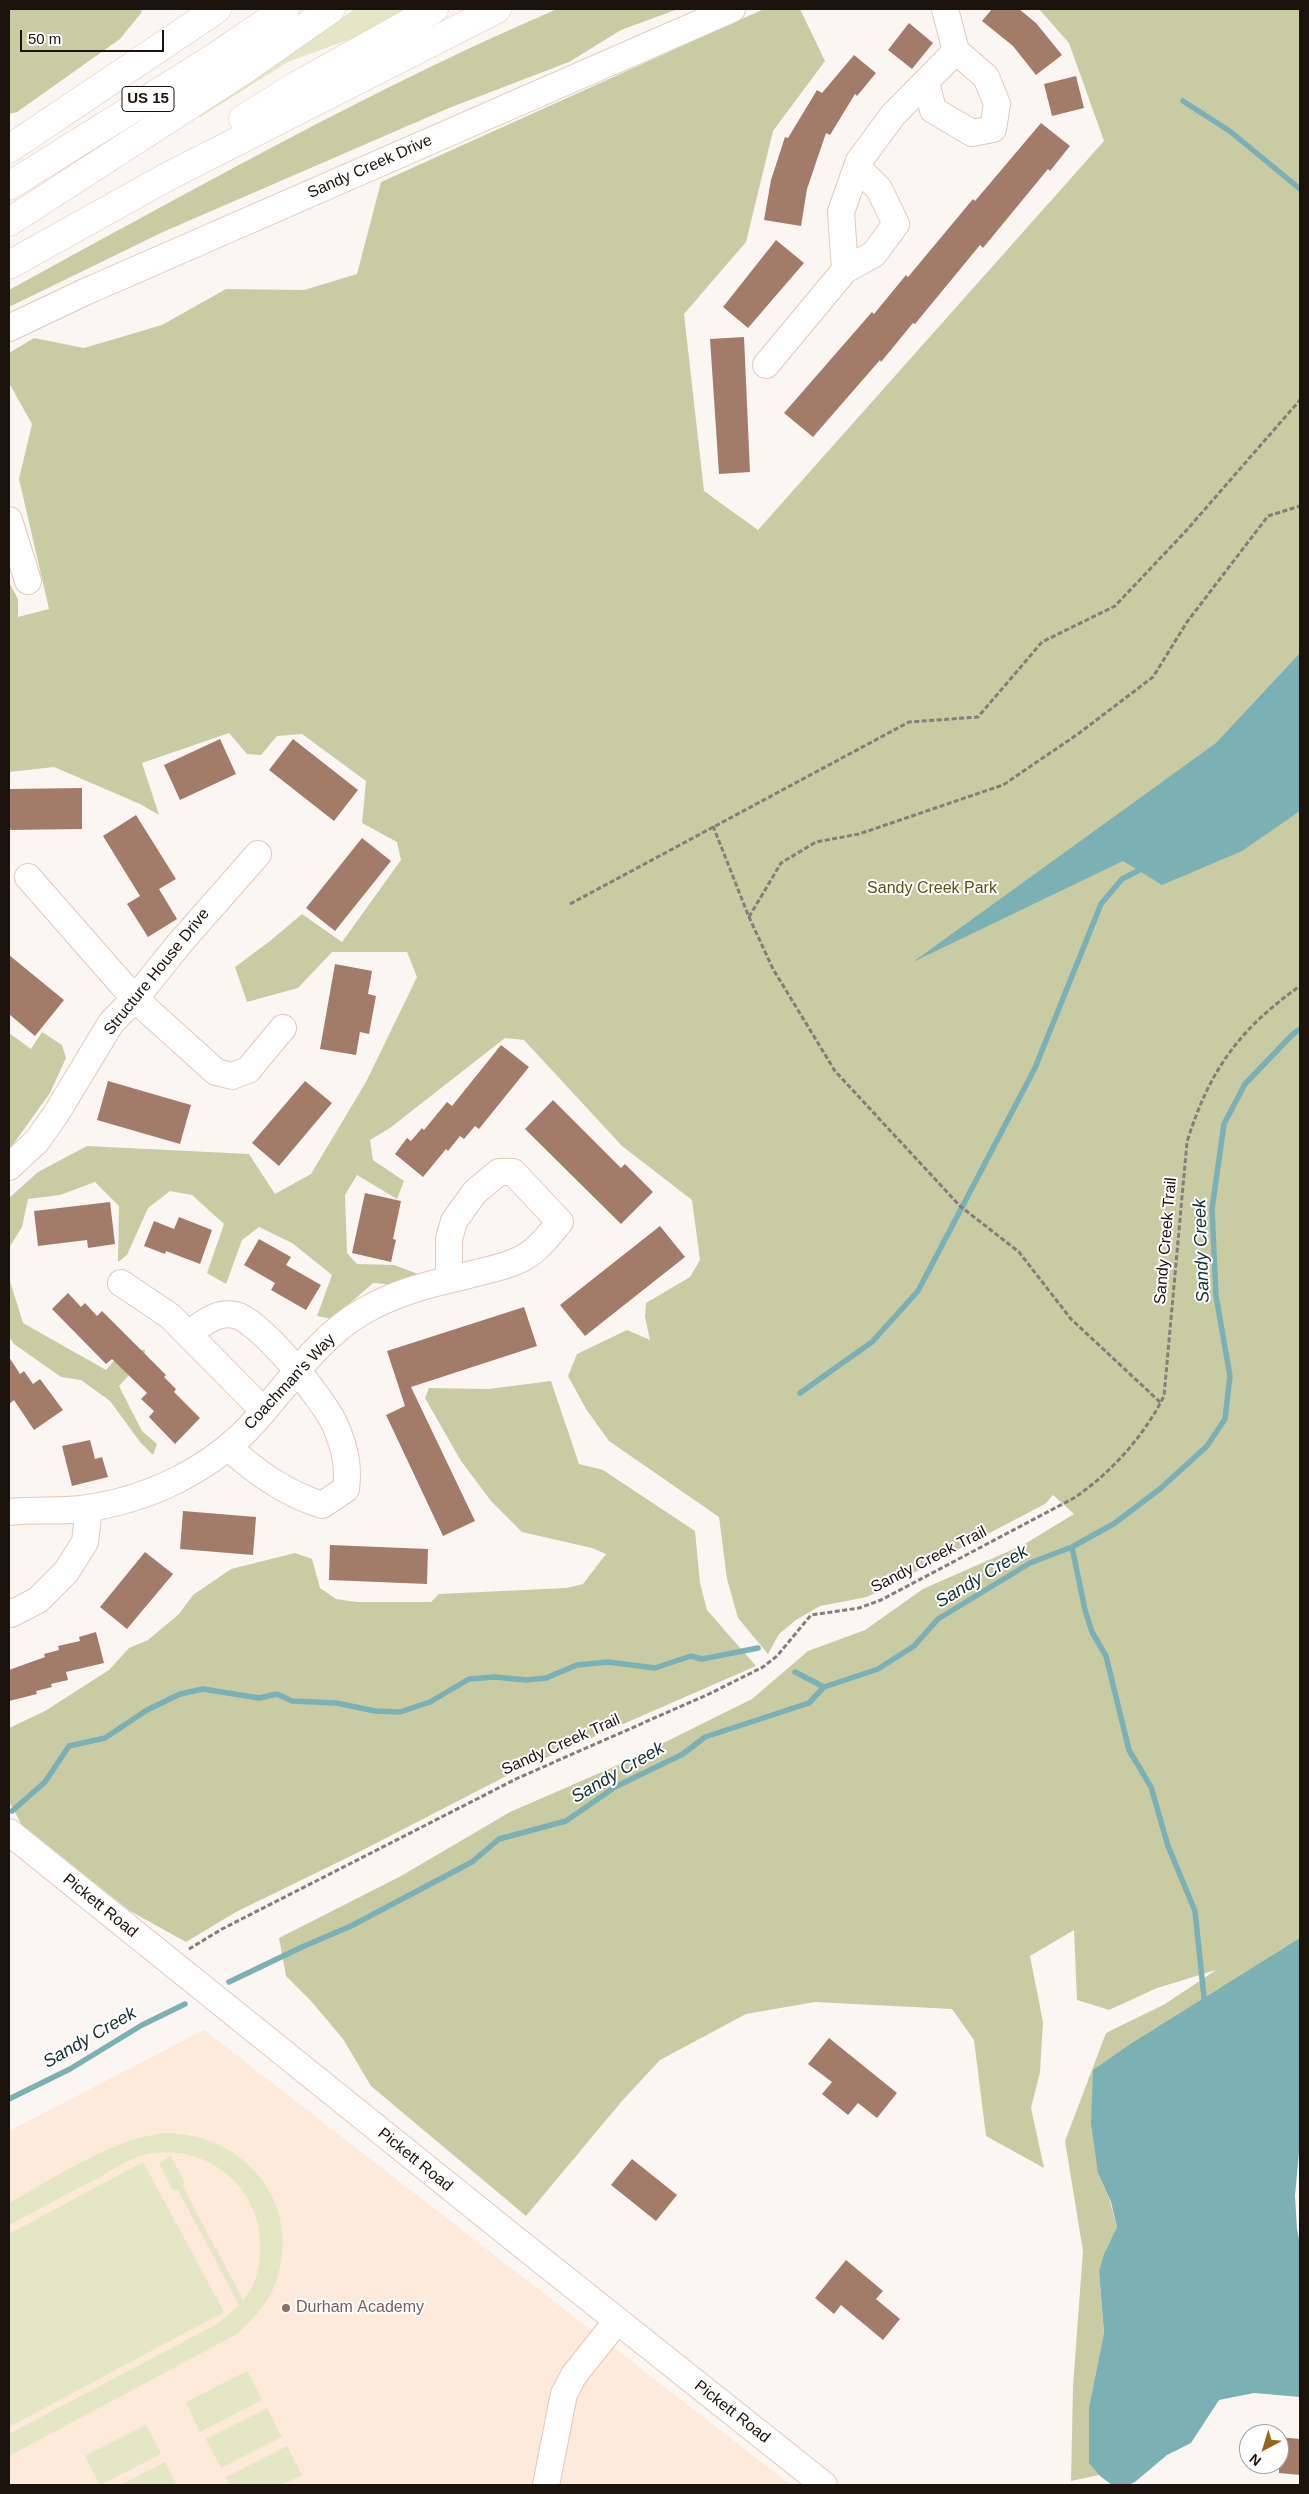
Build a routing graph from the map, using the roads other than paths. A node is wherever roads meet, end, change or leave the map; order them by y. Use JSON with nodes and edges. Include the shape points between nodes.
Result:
{"nodes":[{"id":1,"x":217,"y":9,"type":"edge"},
{"id":2,"x":284,"y":9,"type":"edge"},
{"id":3,"x":331,"y":9,"type":"edge"},
{"id":4,"x":434,"y":9,"type":"edge"},
{"id":5,"x":497,"y":9,"type":"edge"},
{"id":6,"x":732,"y":9,"type":"edge"},
{"id":7,"x":945,"y":9,"type":"edge"},
{"id":8,"x":956,"y":51,"type":"junction"},
{"id":9,"x":926,"y":82,"type":"junction"},
{"id":10,"x":9,"y":149,"type":"edge"},
{"id":11,"x":856,"y":167,"type":"junction"},
{"id":12,"x":9,"y":186,"type":"edge"},
{"id":13,"x":9,"y":222,"type":"edge"},
{"id":14,"x":20,"y":259,"type":"edge"},
{"id":15,"x":845,"y":270,"type":"junction"},
{"id":16,"x":9,"y":328,"type":"edge"},
{"id":17,"x":766,"y":365,"type":"dead end"},
{"id":18,"x":9,"y":520,"type":"edge"},
{"id":19,"x":28,"y":581,"type":"dead end"},
{"id":20,"x":258,"y":854,"type":"dead end"},
{"id":21,"x":28,"y":877,"type":"dead end"},
{"id":22,"x":135,"y":999,"type":"junction"},
{"id":23,"x":283,"y":1028,"type":"dead end"},
{"id":24,"x":9,"y":1167,"type":"edge"},
{"id":25,"x":450,"y":1280,"type":"junction"},
{"id":26,"x":121,"y":1283,"type":"dead end"},
{"id":27,"x":188,"y":1334,"type":"junction"},
{"id":28,"x":298,"y":1370,"type":"junction"},
{"id":29,"x":264,"y":1411,"type":"junction"},
{"id":30,"x":228,"y":1447,"type":"junction"},
{"id":31,"x":89,"y":1508,"type":"junction"},
{"id":32,"x":9,"y":1512,"type":"edge"},
{"id":33,"x":9,"y":1612,"type":"edge"},
{"id":34,"x":9,"y":1832,"type":"edge"},
{"id":35,"x":617,"y":2322,"type":"junction"},
{"id":36,"x":546,"y":2485,"type":"edge"},
{"id":37,"x":824,"y":2485,"type":"edge"}],
"edges":[{"from":1,"to":10,"type":"highway"},
{"from":2,"to":12,"type":"highway","number":"US 15"},
{"from":3,"to":13,"type":"highway","via":[[241,72]]},
{"from":4,"to":14,"type":"highway","via":[[296,86],[48,236]]},
{"from":5,"to":14,"type":"highway","via":[[173,174]]},
{"from":6,"to":16,"type":"street","name":"Sandy Creek Drive"},
{"from":7,"to":8,"type":"street"},
{"from":8,"to":9,"type":"street"},
{"from":8,"to":9,"type":"street","via":[[986,78],[997,104],[993,129],[972,133],[933,110]]},
{"from":9,"to":11,"type":"street","via":[[894,115]]},
{"from":11,"to":15,"type":"street","via":[[841,212]]},
{"from":11,"to":15,"type":"street","via":[[879,189],[896,224],[874,254]]},
{"from":15,"to":17,"type":"street"},
{"from":18,"to":19,"type":"street"},
{"from":20,"to":22,"type":"street","name":"Structure House Drive"},
{"from":21,"to":22,"type":"street"},
{"from":22,"to":23,"type":"street","via":[[216,1072],[232,1076],[248,1070]]},
{"from":22,"to":24,"type":"street","name":"Structure House Drive","via":[[111,1024],[37,1141]]},
{"from":25,"to":25,"type":"street","name":"Coachman's Way","via":[[520,1260],[538,1248],[560,1222],[513,1172],[499,1172],[475,1192],[454,1221],[449,1239]]},
{"from":25,"to":28,"type":"street","name":"Coachman's Way","via":[[421,1286],[362,1312],[340,1327]]},
{"from":26,"to":27,"type":"street","via":[[170,1316]]},
{"from":27,"to":28,"type":"street","via":[[219,1314],[237,1315],[265,1336]]},
{"from":27,"to":29,"type":"street"},
{"from":28,"to":29,"type":"street","name":"Coachman's Way"},
{"from":28,"to":30,"type":"street","via":[[336,1426],[349,1467],[346,1489],[322,1504],[297,1497],[257,1473]]},
{"from":29,"to":30,"type":"street","name":"Coachman's Way"},
{"from":30,"to":31,"type":"street","name":"Coachman's Way","via":[[169,1484],[137,1498]]},
{"from":31,"to":32,"type":"street","name":"Coachman's Way"},
{"from":31,"to":33,"type":"street","via":[[85,1542],[66,1572],[38,1600],[11,1614]]},
{"from":34,"to":35,"type":"street","name":"Pickett Road"},
{"from":35,"to":36,"type":"street","via":[[574,2375],[564,2394]]},
{"from":35,"to":37,"type":"street","name":"Pickett Road"}]}
